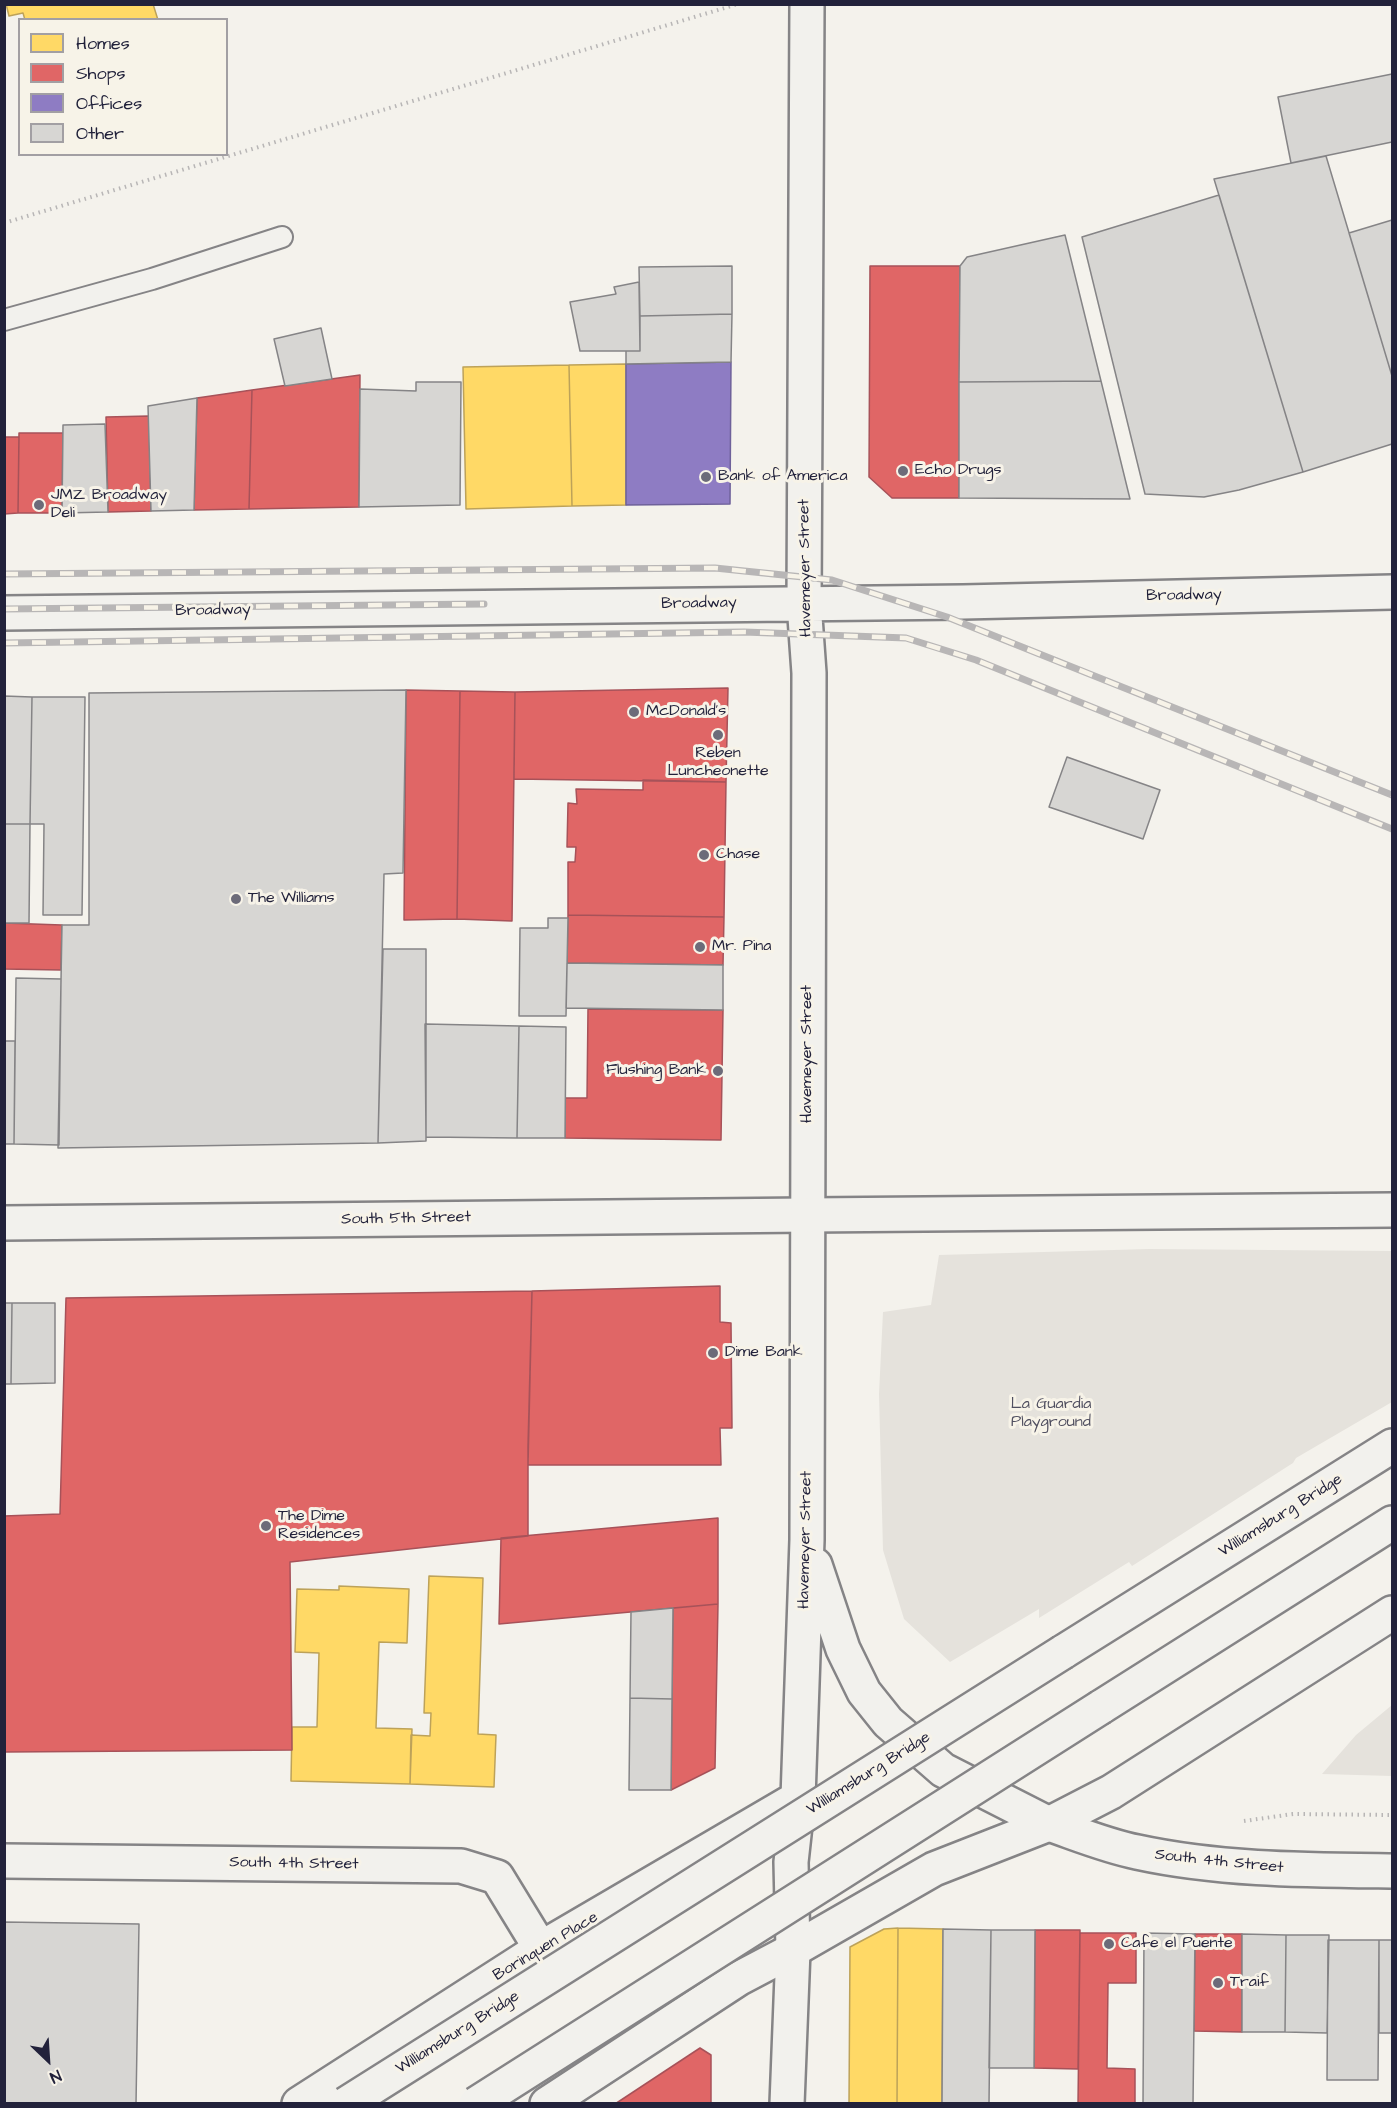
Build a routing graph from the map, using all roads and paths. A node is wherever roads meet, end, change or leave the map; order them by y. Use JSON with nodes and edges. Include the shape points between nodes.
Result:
{"nodes":[{"id":1,"x":738,"y":4,"type":"edge"},
{"id":2,"x":807,"y":4,"type":"edge"},
{"id":3,"x":4,"y":223,"type":"edge"},
{"id":4,"x":282,"y":237,"type":"dead end"},
{"id":5,"x":4,"y":320,"type":"edge"},
{"id":6,"x":1392,"y":592,"type":"edge"},
{"id":7,"x":804,"y":603,"type":"junction"},
{"id":8,"x":4,"y":613,"type":"edge"},
{"id":9,"x":1392,"y":1210,"type":"edge"},
{"id":10,"x":808,"y":1215,"type":"junction"},
{"id":11,"x":4,"y":1223,"type":"edge"},
{"id":12,"x":1392,"y":1446,"type":"edge"},
{"id":13,"x":1392,"y":1523,"type":"edge"},
{"id":14,"x":807,"y":1540,"type":"junction"},
{"id":15,"x":1392,"y":1613,"type":"edge"},
{"id":16,"x":798,"y":1798,"type":"junction"},
{"id":17,"x":1049,"y":1824,"type":"junction"},
{"id":18,"x":4,"y":1861,"type":"edge"},
{"id":19,"x":1392,"y":1871,"type":"edge"},
{"id":20,"x":541,"y":1949,"type":"junction"},
{"id":21,"x":793,"y":1950,"type":"junction"},
{"id":22,"x":299,"y":2103,"type":"edge"},
{"id":23,"x":346,"y":2103,"type":"edge"},
{"id":24,"x":476,"y":2103,"type":"edge"},
{"id":25,"x":547,"y":2103,"type":"edge"},
{"id":26,"x":787,"y":2103,"type":"edge"}],
"edges":[{"from":1,"to":3,"type":"path"},
{"from":2,"to":7,"type":"main road","name":"Havemeyer Street"},
{"from":4,"to":5,"type":"lane","via":[[152,279]]},
{"from":6,"to":7,"type":"main road","name":"Broadway"},
{"from":7,"to":8,"type":"main road","name":"Broadway"},
{"from":7,"to":10,"type":"main road","name":"Havemeyer Street","via":[[809,673]]},
{"from":9,"to":10,"type":"main road","name":"South 5th Street"},
{"from":10,"to":11,"type":"main road","name":"South 5th Street"},
{"from":10,"to":14,"type":"main road","name":"Havemeyer Street"},
{"from":12,"to":23,"type":"main road","name":"Williamsburg Bridge","bridge":true},
{"from":13,"to":24,"type":"main road","bridge":true},
{"from":14,"to":16,"type":"main road","name":"Havemeyer Street"},
{"from":14,"to":17,"type":"main road","name":"South 4th Street","via":[[843,1649],[864,1692],[888,1722],[943,1770]]},
{"from":15,"to":17,"type":"main road","via":[[1111,1792]]},
{"from":16,"to":20,"type":"main road","name":"Borinquen Place"},
{"from":16,"to":21,"type":"main road","name":"Havemeyer Street","via":[[791,1862]]},
{"from":17,"to":19,"type":"main road","name":"South 4th Street","via":[[1103,1843],[1175,1859],[1278,1869]]},
{"from":17,"to":21,"type":"main road","via":[[934,1869]]},
{"from":18,"to":20,"type":"main road","name":"South 4th Street","via":[[461,1866],[497,1876]]},
{"from":20,"to":22,"type":"main road","name":"Borinquen Place"},
{"from":21,"to":25,"type":"main road","via":[[738,1979]]},
{"from":21,"to":26,"type":"main road","name":"Havemeyer Street"}]}
